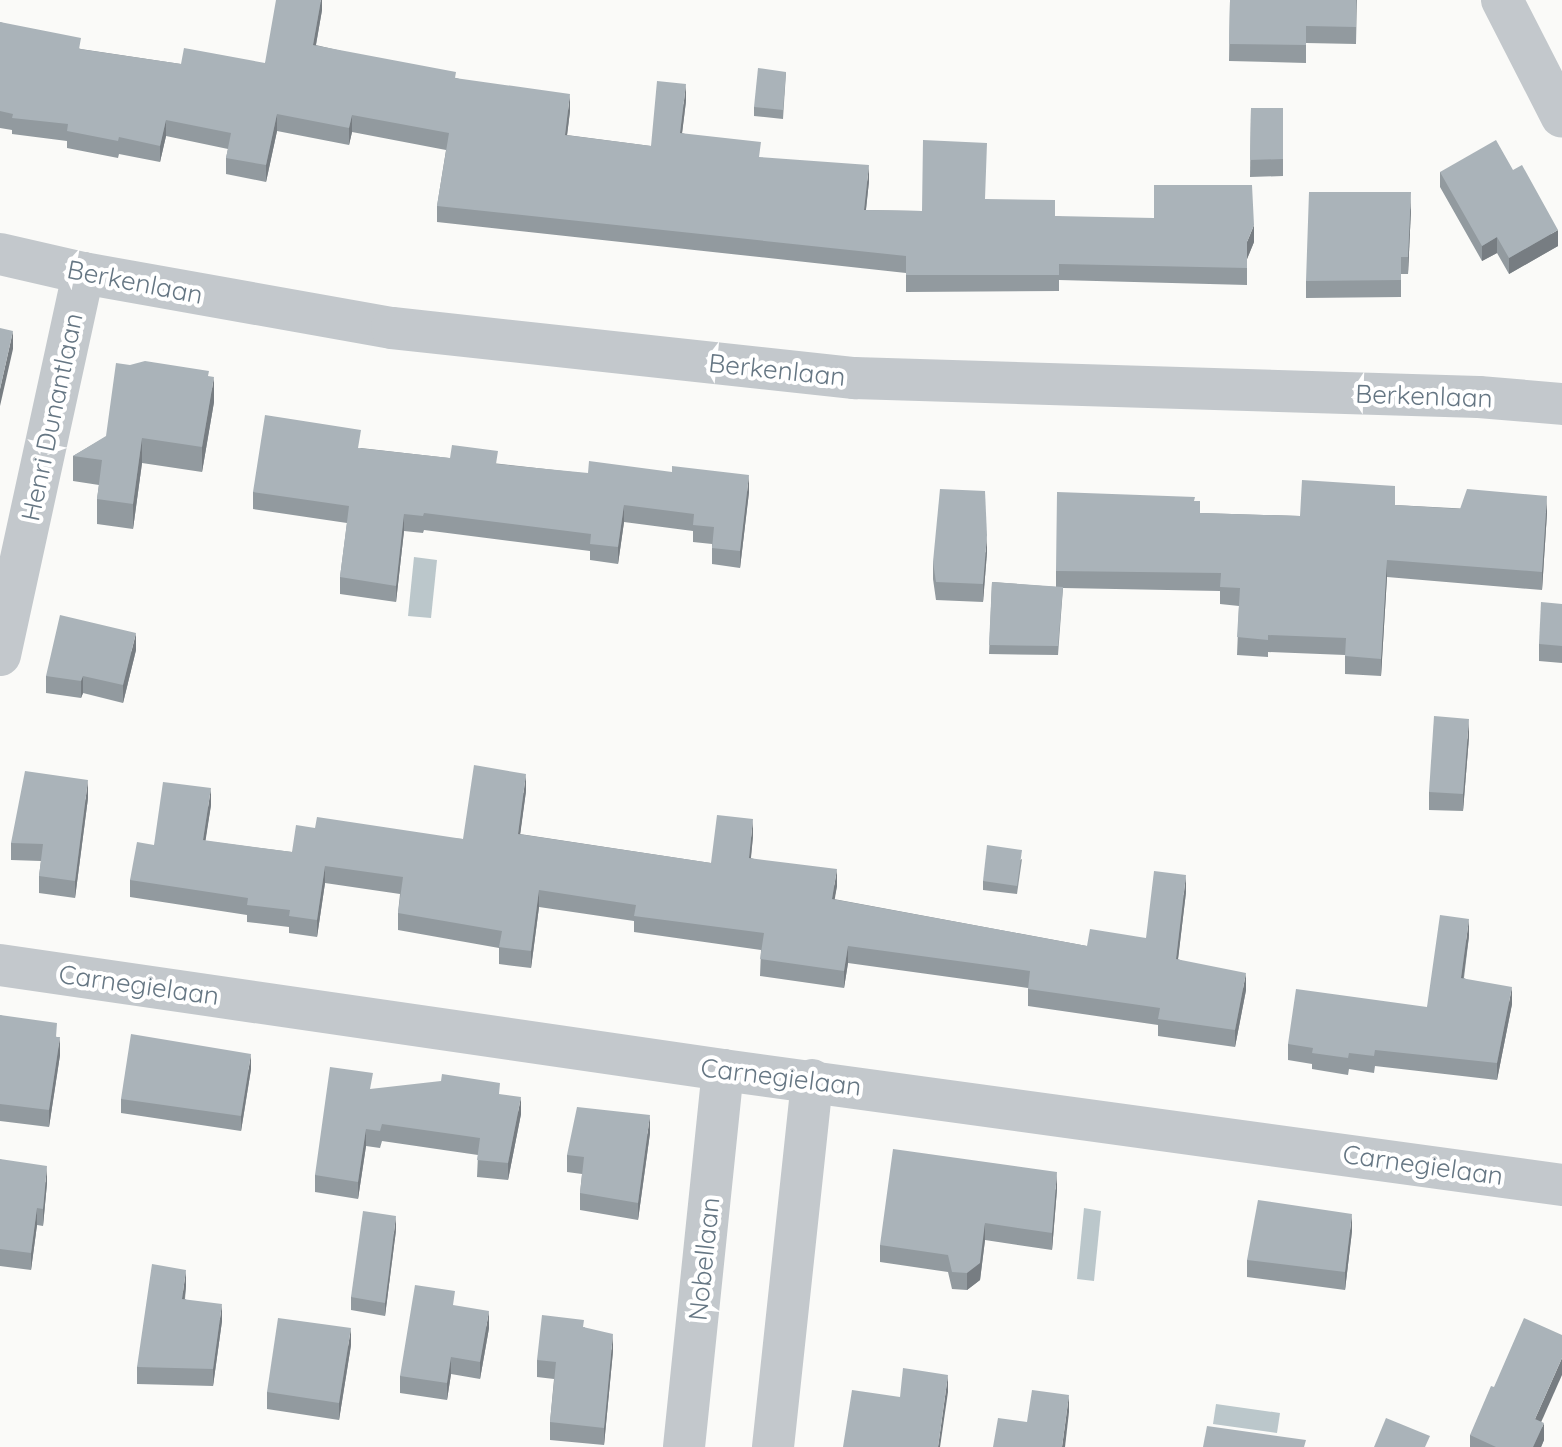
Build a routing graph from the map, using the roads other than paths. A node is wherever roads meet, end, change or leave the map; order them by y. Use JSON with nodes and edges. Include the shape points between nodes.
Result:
{"nodes":[{"id":1,"x":1502,"y":0,"type":"edge"},
{"id":2,"x":1562,"y":117,"type":"edge"},
{"id":3,"x":0,"y":254,"type":"edge"},
{"id":4,"x":83,"y":273,"type":"junction"},
{"id":5,"x":1562,"y":404,"type":"edge"},
{"id":6,"x":0,"y":655,"type":"edge"},
{"id":7,"x":0,"y":965,"type":"edge"},
{"id":8,"x":723,"y":1070,"type":"junction"},
{"id":9,"x":812,"y":1080,"type":"junction"},
{"id":10,"x":1562,"y":1185,"type":"edge"},
{"id":11,"x":684,"y":1447,"type":"edge"},
{"id":12,"x":773,"y":1447,"type":"edge"}],
"edges":[{"from":1,"to":2,"type":"street"},
{"from":3,"to":4,"type":"street","name":"Berkenlaan"},
{"from":4,"to":5,"type":"street","name":"Berkenlaan","via":[[392,328],[854,378]]},
{"from":4,"to":6,"type":"street","name":"Henri Dunantlaan"},
{"from":7,"to":8,"type":"street","name":"Carnegielaan"},
{"from":8,"to":9,"type":"street","name":"Carnegielaan"},
{"from":8,"to":11,"type":"street","name":"Nobellaan"},
{"from":9,"to":10,"type":"street","name":"Carnegielaan"},
{"from":9,"to":12,"type":"street"}]}
